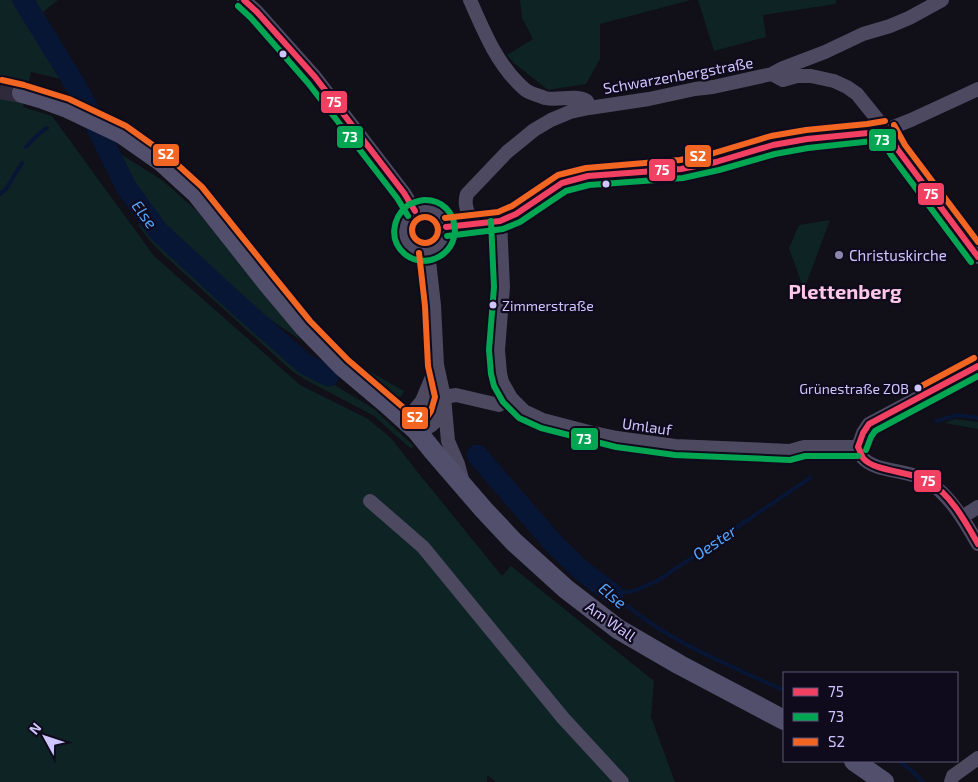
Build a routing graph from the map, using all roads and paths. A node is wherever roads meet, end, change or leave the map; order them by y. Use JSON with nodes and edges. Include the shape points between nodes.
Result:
{"nodes":[{"id":1,"x":244,"y":0,"type":"edge"},
{"id":2,"x":470,"y":0,"type":"edge"},
{"id":3,"x":942,"y":0,"type":"edge"},
{"id":4,"x":772,"y":74,"type":"junction"},
{"id":5,"x":978,"y":89,"type":"edge"},
{"id":6,"x":22,"y":93,"type":"tunnel mouth"},
{"id":7,"x":589,"y":108,"type":"junction"},
{"id":8,"x":886,"y":130,"type":"junction"},
{"id":9,"x":415,"y":211,"type":"junction"},
{"id":10,"x":500,"y":221,"type":"junction"},
{"id":11,"x":472,"y":225,"type":"junction"},
{"id":12,"x":446,"y":227,"type":"junction"},
{"id":13,"x":428,"y":252,"type":"junction"},
{"id":14,"x":978,"y":257,"type":"edge"},
{"id":15,"x":437,"y":365,"type":"junction"},
{"id":16,"x":978,"y":366,"type":"edge"},
{"id":17,"x":444,"y":397,"type":"junction"},
{"id":18,"x":511,"y":398,"type":"junction"},
{"id":19,"x":411,"y":425,"type":"junction"},
{"id":20,"x":858,"y":447,"type":"junction"},
{"id":21,"x":464,"y":486,"type":"junction"},
{"id":22,"x":370,"y":501,"type":"dead end"},
{"id":23,"x":978,"y":507,"type":"edge"},
{"id":24,"x":962,"y":517,"type":"junction"},
{"id":25,"x":978,"y":544,"type":"edge"},
{"id":26,"x":783,"y":719,"type":"edge"},
{"id":27,"x":978,"y":758,"type":"edge"},
{"id":28,"x":855,"y":762,"type":"edge"},
{"id":29,"x":622,"y":782,"type":"edge"},
{"id":30,"x":884,"y":782,"type":"edge"},
{"id":31,"x":951,"y":782,"type":"edge"}],
"edges":[{"from":1,"to":9,"type":"street","via":[[315,77]]},
{"from":2,"to":7,"type":"street","via":[[492,50],[526,90],[545,98],[582,98]]},
{"from":3,"to":4,"type":"street","name":"Schwarzenbergstraße","via":[[909,18],[863,34]]},
{"from":4,"to":7,"type":"street","name":"Schwarzenbergstraße"},
{"from":4,"to":8,"type":"street","via":[[783,80],[811,76],[847,87],[863,100]]},
{"from":5,"to":8,"type":"street"},
{"from":6,"to":19,"type":"main road","via":[[65,107],[122,134],[162,162],[196,193],[304,327],[342,366]]},
{"from":7,"to":11,"type":"street","name":"Schwarzenbergstraße","via":[[550,120],[493,166],[467,194],[465,207]]},
{"from":8,"to":10,"type":"street","via":[[772,145],[681,169],[573,179]]},
{"from":8,"to":14,"type":"street"},
{"from":9,"to":12,"type":"street","via":[[424,208],[435,211]]},
{"from":9,"to":13,"type":"street","via":[[404,222],[404,238],[414,250]]},
{"from":10,"to":11,"type":"street"},
{"from":10,"to":18,"type":"street","via":[[503,287],[498,362],[502,382]]},
{"from":11,"to":12,"type":"street"},
{"from":12,"to":13,"type":"street","via":[[444,242]]},
{"from":13,"to":15,"type":"street","name":"Am Wall"},
{"from":15,"to":17,"type":"street","name":"Am Wall"},
{"from":15,"to":19,"type":"street","name":"Am Wall"},
{"from":16,"to":20,"type":"street","via":[[869,424]]},
{"from":17,"to":18,"type":"street","via":[[456,395],[499,405]]},
{"from":17,"to":19,"type":"street","via":[[439,415],[430,428]]},
{"from":17,"to":21,"type":"street","name":"Am Wall","via":[[448,441]]},
{"from":18,"to":20,"type":"street","name":"Umlauf","via":[[524,411],[543,420],[596,434],[675,446],[790,451],[804,447]]},
{"from":19,"to":21,"type":"main road","name":"Am Wall"},
{"from":20,"to":24,"type":"street","via":[[869,464],[926,480],[946,496]]},
{"from":21,"to":26,"type":"main road","name":"Am Wall","via":[[514,542],[600,616],[680,665]]},
{"from":22,"to":29,"type":"street","via":[[423,547],[563,718]]},
{"from":23,"to":24,"type":"street"},
{"from":24,"to":25,"type":"street"},
{"from":27,"to":31,"type":"street","via":[[953,776]]},
{"from":28,"to":30,"type":"main road"}]}
